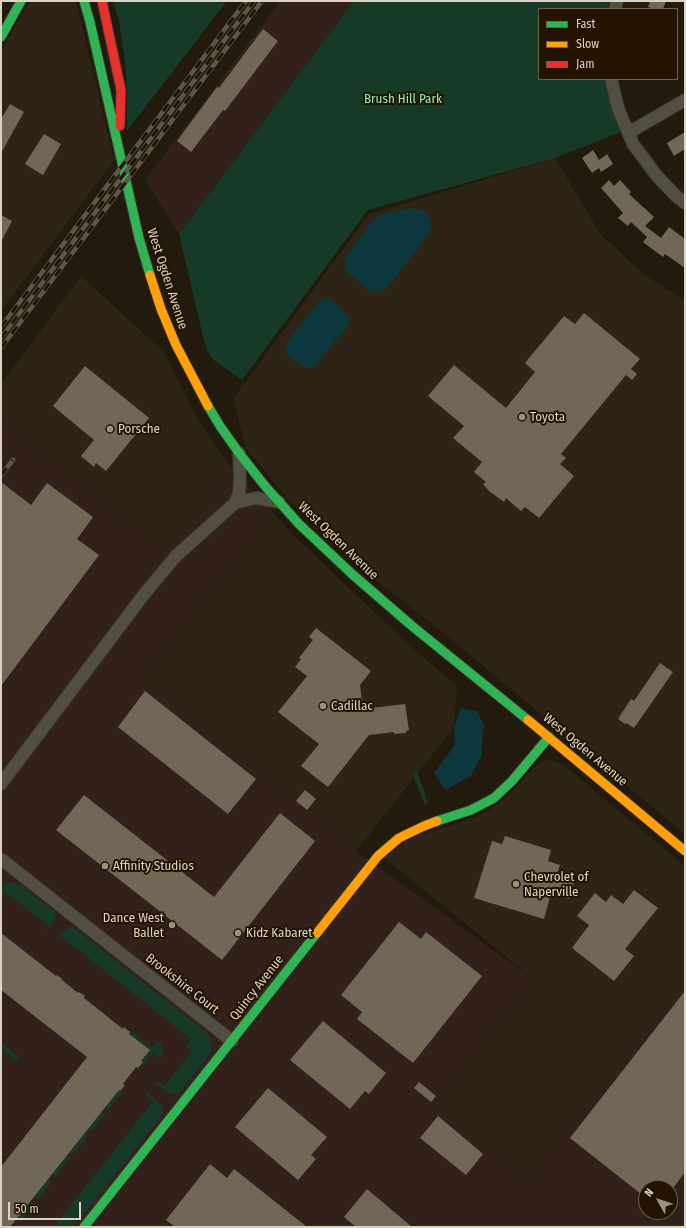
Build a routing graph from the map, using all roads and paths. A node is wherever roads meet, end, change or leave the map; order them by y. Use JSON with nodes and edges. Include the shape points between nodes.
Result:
{"nodes":[{"id":1,"x":21,"y":1,"type":"edge"},
{"id":2,"x":84,"y":1,"type":"edge"},
{"id":3,"x":102,"y":1,"type":"edge"},
{"id":4,"x":1,"y":37,"type":"edge"},
{"id":5,"x":612,"y":80,"type":"edge"},
{"id":6,"x":685,"y":100,"type":"edge"},
{"id":7,"x":628,"y":133,"type":"junction"},
{"id":8,"x":119,"y":147,"type":"junction"},
{"id":9,"x":685,"y":203,"type":"edge"},
{"id":10,"x":238,"y":453,"type":"junction"},
{"id":11,"x":280,"y":502,"type":"junction"},
{"id":12,"x":235,"y":503,"type":"junction"},
{"id":13,"x":548,"y":737,"type":"junction"},
{"id":14,"x":1,"y":784,"type":"edge"},
{"id":15,"x":685,"y":851,"type":"edge"},
{"id":16,"x":1,"y":859,"type":"edge"},
{"id":17,"x":232,"y":1041,"type":"junction"},
{"id":18,"x":84,"y":1227,"type":"edge"}],
"edges":[{"from":1,"to":4,"type":"main road"},
{"from":2,"to":8,"type":"main road","name":"West Ogden Avenue"},
{"from":3,"to":8,"type":"main road","name":"West Ogden Avenue","via":[[121,90]]},
{"from":5,"to":7,"type":"street","via":[[614,96]]},
{"from":6,"to":7,"type":"street"},
{"from":7,"to":9,"type":"street","via":[[633,144],[657,176]]},
{"from":8,"to":10,"type":"main road","name":"West Ogden Avenue","via":[[139,238],[166,324],[204,400]]},
{"from":10,"to":11,"type":"main road","name":"West Ogden Avenue"},
{"from":10,"to":12,"type":"street","via":[[240,486]]},
{"from":11,"to":12,"type":"street","via":[[256,498]]},
{"from":11,"to":13,"type":"main road","name":"West Ogden Avenue","via":[[352,574]]},
{"from":12,"to":14,"type":"street","via":[[163,570]]},
{"from":13,"to":15,"type":"main road","name":"West Ogden Avenue"},
{"from":13,"to":17,"type":"main road","name":"Quincy Avenue","via":[[512,781],[494,798],[471,810],[418,829],[384,850]]},
{"from":16,"to":17,"type":"street","name":"Brookshire Court"},
{"from":17,"to":18,"type":"main road","name":"Quincy Avenue"}]}
